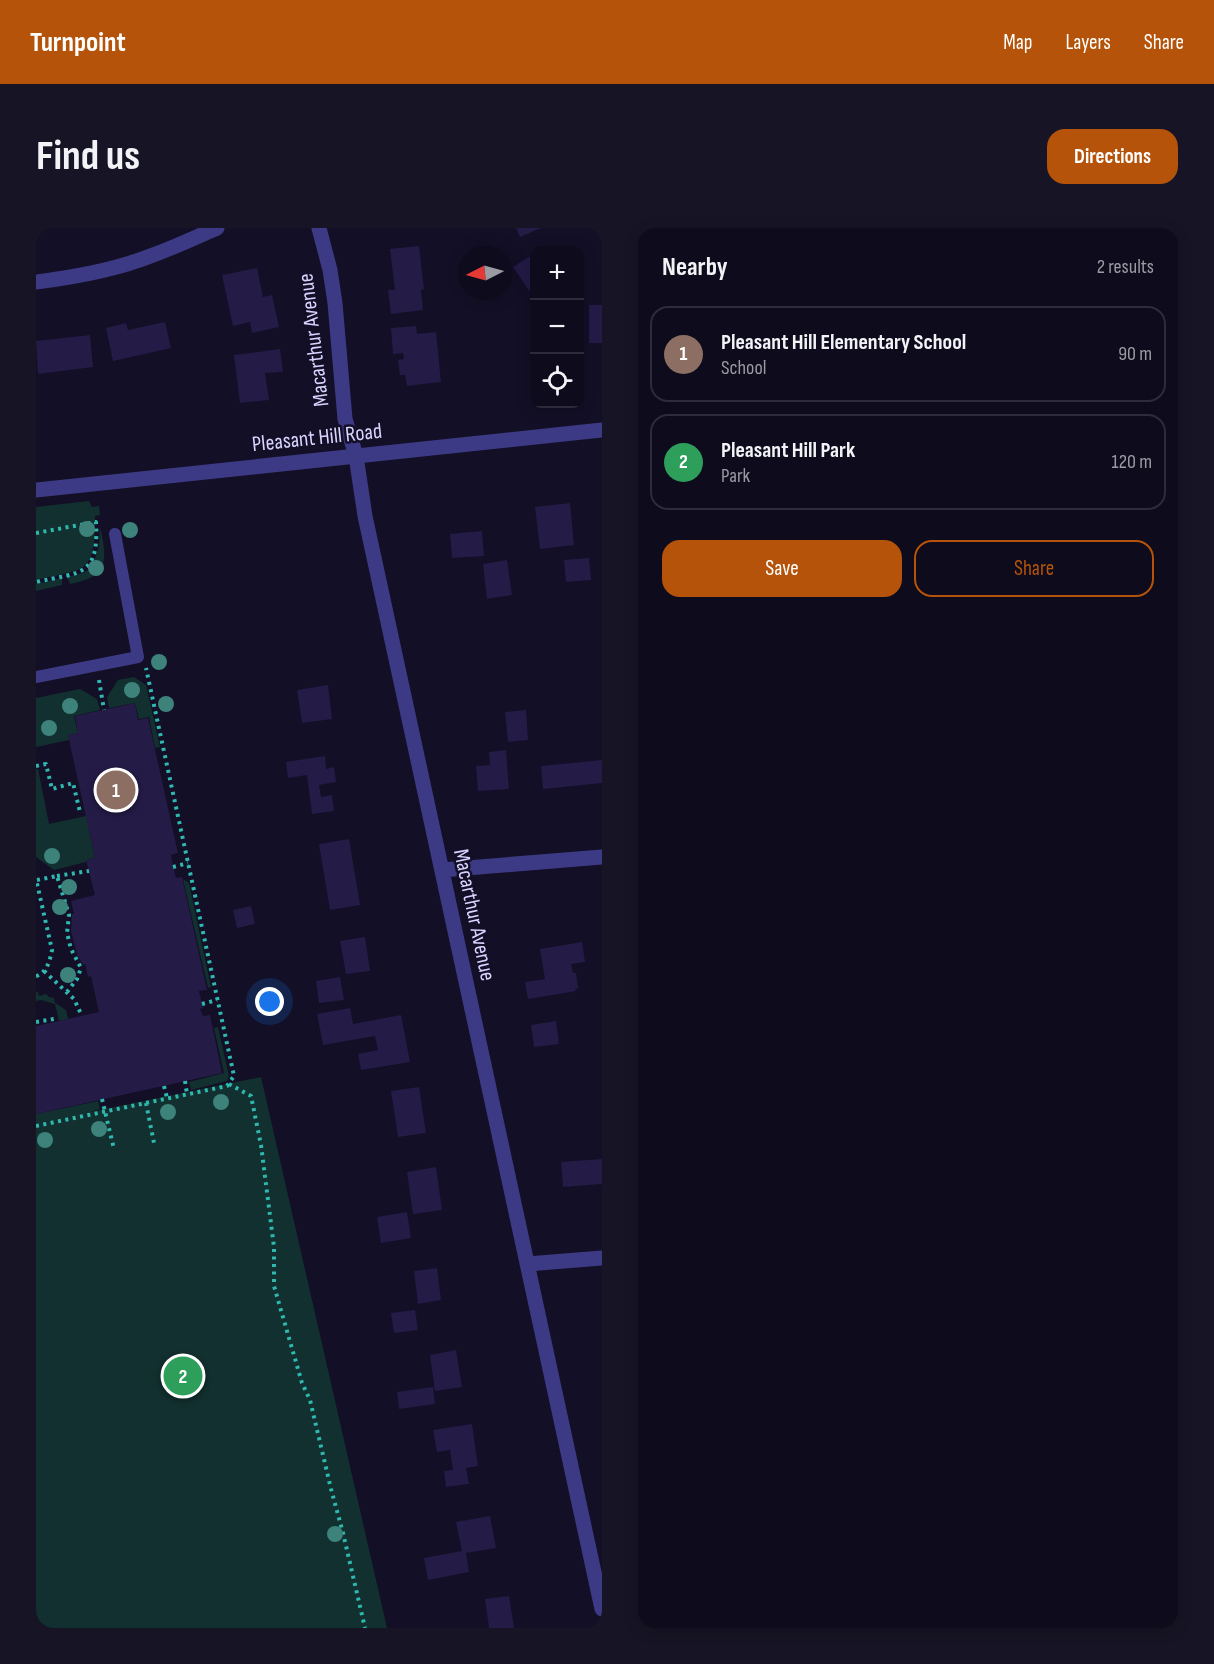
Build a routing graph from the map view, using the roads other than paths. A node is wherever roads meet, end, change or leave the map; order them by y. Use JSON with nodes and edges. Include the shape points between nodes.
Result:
{"nodes":[{"id":1,"x":217,"y":228,"type":"edge"},
{"id":2,"x":319,"y":228,"type":"edge"},
{"id":3,"x":36,"y":282,"type":"edge"},
{"id":4,"x":602,"y":430,"type":"edge"},
{"id":5,"x":356,"y":456,"type":"junction"},
{"id":6,"x":36,"y":490,"type":"edge"},
{"id":7,"x":115,"y":534,"type":"dead end"},
{"id":8,"x":36,"y":677,"type":"edge"},
{"id":9,"x":602,"y":857,"type":"edge"},
{"id":10,"x":442,"y":870,"type":"junction"},
{"id":11,"x":602,"y":1258,"type":"edge"},
{"id":12,"x":527,"y":1264,"type":"junction"},
{"id":13,"x":602,"y":1609,"type":"edge"}],
"edges":[{"from":1,"to":3,"type":"street","via":[[117,267]]},
{"from":2,"to":5,"type":"street","name":"Macarthur Avenue","via":[[335,303],[345,419]]},
{"from":4,"to":5,"type":"street","name":"Pleasant Hill Road"},
{"from":5,"to":6,"type":"street","name":"Pleasant Hill Road"},
{"from":5,"to":10,"type":"street","name":"Macarthur Avenue","via":[[365,516]]},
{"from":7,"to":8,"type":"lane","via":[[138,657]]},
{"from":9,"to":10,"type":"street"},
{"from":10,"to":12,"type":"street","name":"Macarthur Avenue"},
{"from":11,"to":12,"type":"street"},
{"from":12,"to":13,"type":"street","name":"Macarthur Avenue"}]}
